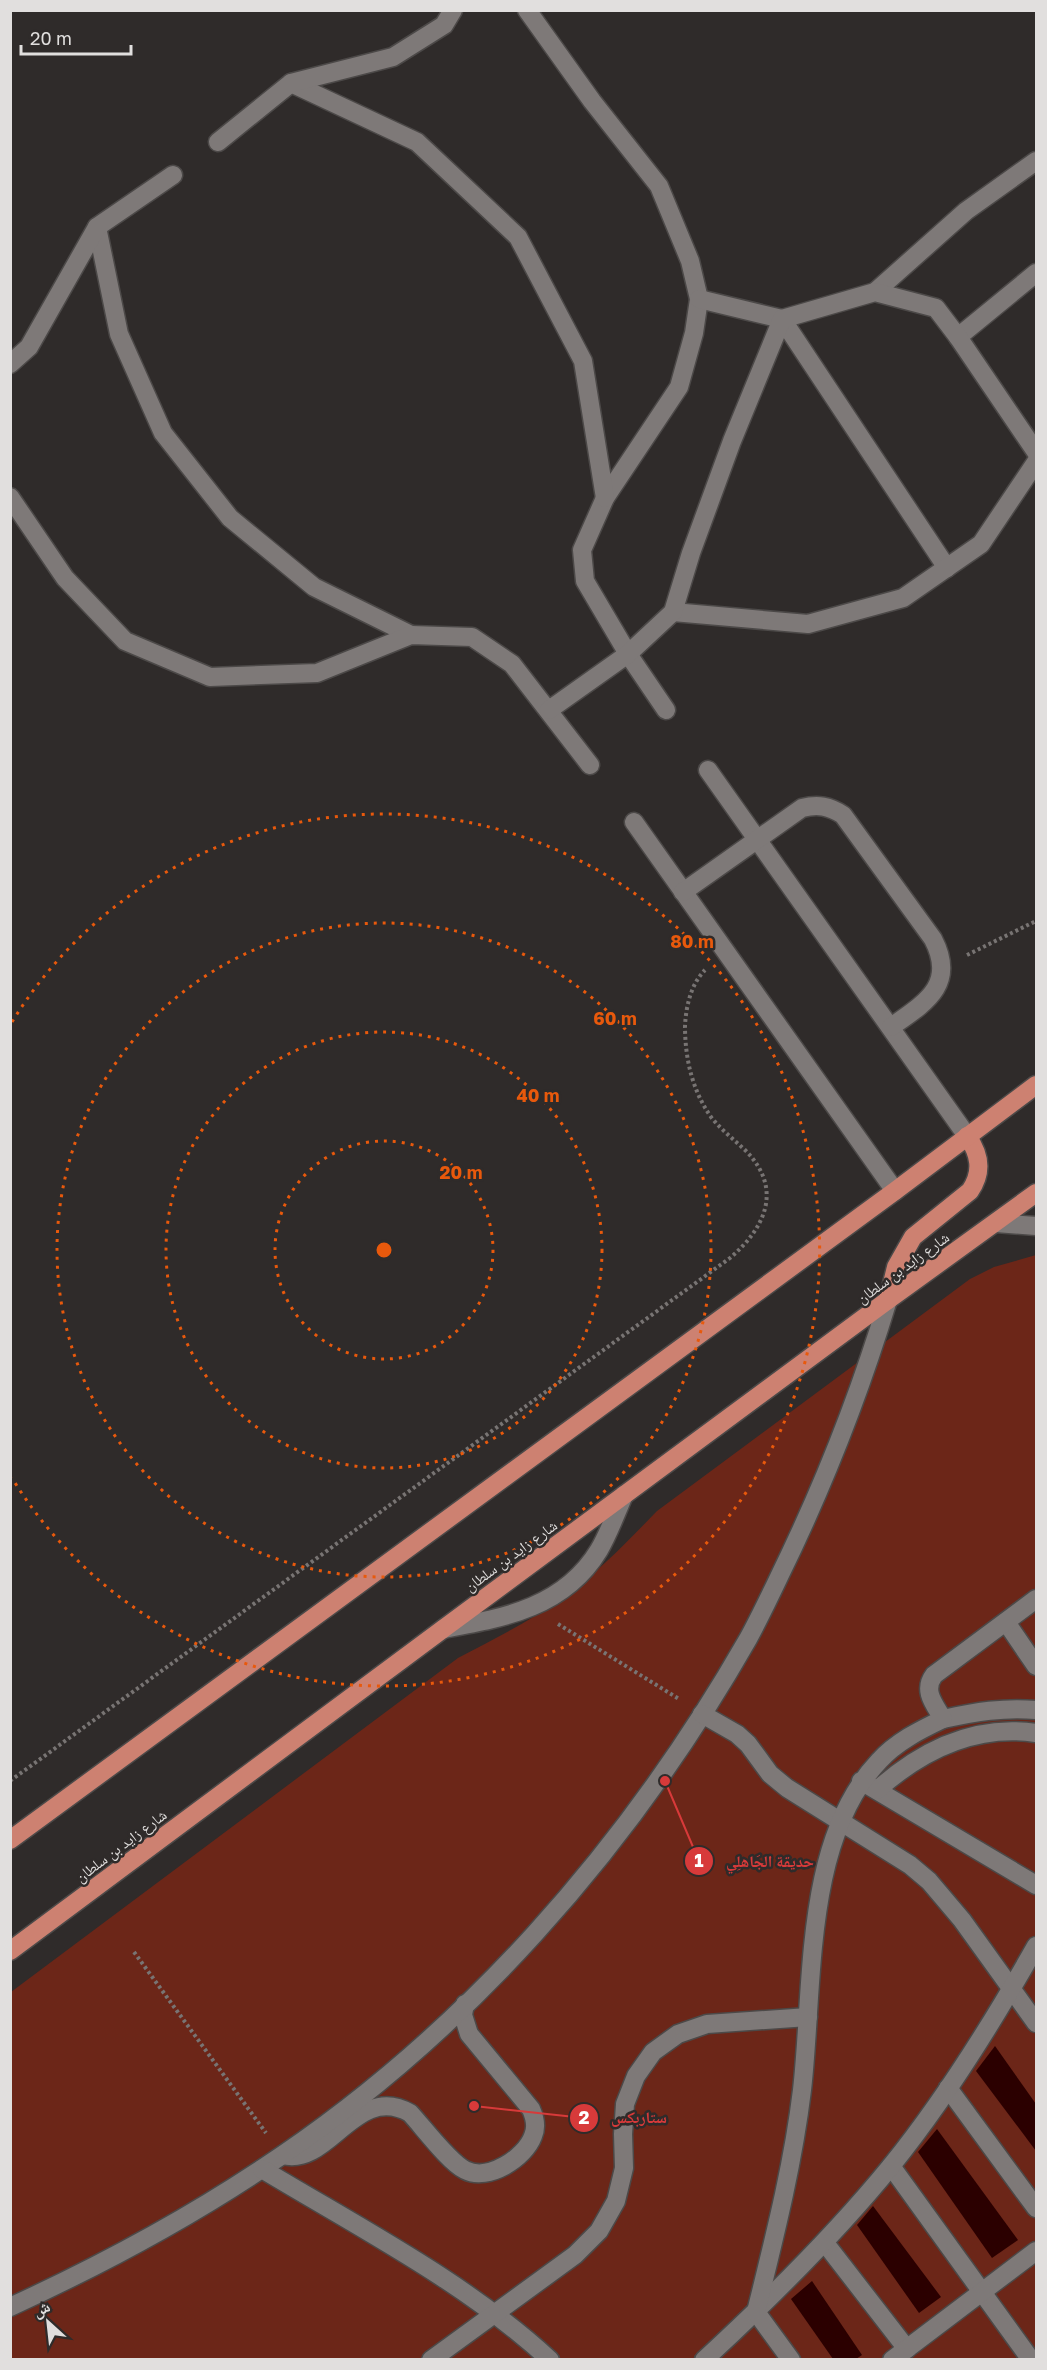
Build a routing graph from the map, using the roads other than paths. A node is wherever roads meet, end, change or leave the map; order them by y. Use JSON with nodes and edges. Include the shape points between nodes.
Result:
{"nodes":[{"id":1,"x":453,"y":10,"type":"edge"},
{"id":2,"x":527,"y":10,"type":"edge"},
{"id":3,"x":291,"y":83,"type":"junction"},
{"id":4,"x":218,"y":142,"type":"dead end"},
{"id":5,"x":1036,"y":160,"type":"edge"},
{"id":6,"x":173,"y":175,"type":"dead end"},
{"id":7,"x":97,"y":227,"type":"junction"},
{"id":8,"x":1036,"y":273,"type":"edge"},
{"id":9,"x":875,"y":292,"type":"junction"},
{"id":10,"x":699,"y":299,"type":"junction"},
{"id":11,"x":782,"y":319,"type":"junction"},
{"id":12,"x":958,"y":337,"type":"junction"},
{"id":13,"x":10,"y":364,"type":"edge"},
{"id":14,"x":1036,"y":452,"type":"edge"},
{"id":15,"x":1036,"y":462,"type":"edge"},
{"id":16,"x":10,"y":497,"type":"edge"},
{"id":17,"x":605,"y":498,"type":"junction"},
{"id":18,"x":947,"y":568,"type":"junction"},
{"id":19,"x":673,"y":612,"type":"junction"},
{"id":20,"x":411,"y":635,"type":"junction"},
{"id":21,"x":628,"y":654,"type":"junction"},
{"id":22,"x":549,"y":710,"type":"junction"},
{"id":23,"x":666,"y":710,"type":"dead end"},
{"id":24,"x":590,"y":765,"type":"dead end"},
{"id":25,"x":708,"y":770,"type":"dead end"},
{"id":26,"x":634,"y":822,"type":"dead end"},
{"id":27,"x":756,"y":839,"type":"junction"},
{"id":28,"x":683,"y":892,"type":"junction"},
{"id":29,"x":891,"y":1028,"type":"junction"},
{"id":30,"x":1036,"y":1085,"type":"edge"},
{"id":31,"x":967,"y":1136,"type":"junction"},
{"id":32,"x":895,"y":1191,"type":"junction"},
{"id":33,"x":1036,"y":1193,"type":"edge"},
{"id":34,"x":996,"y":1223,"type":"junction"},
{"id":35,"x":1036,"y":1226,"type":"edge"},
{"id":36,"x":888,"y":1300,"type":"junction"},
{"id":37,"x":624,"y":1495,"type":"junction"},
{"id":38,"x":1036,"y":1599,"type":"edge"},
{"id":39,"x":1006,"y":1622,"type":"junction"},
{"id":40,"x":443,"y":1629,"type":"junction"},
{"id":41,"x":1036,"y":1666,"type":"edge"},
{"id":42,"x":1036,"y":1710,"type":"edge"},
{"id":43,"x":702,"y":1714,"type":"junction"},
{"id":44,"x":943,"y":1719,"type":"junction"},
{"id":45,"x":1036,"y":1733,"type":"edge"},
{"id":46,"x":861,"y":1781,"type":"junction"},
{"id":47,"x":878,"y":1790,"type":"junction"},
{"id":48,"x":841,"y":1822,"type":"junction"},
{"id":49,"x":10,"y":1840,"type":"edge"},
{"id":50,"x":1036,"y":1885,"type":"edge"},
{"id":51,"x":1036,"y":1946,"type":"edge"},
{"id":52,"x":10,"y":1952,"type":"edge"},
{"id":53,"x":1012,"y":1989,"type":"junction"},
{"id":54,"x":465,"y":2004,"type":"junction"},
{"id":55,"x":808,"y":2017,"type":"junction"},
{"id":56,"x":1036,"y":2023,"type":"edge"},
{"id":57,"x":948,"y":2088,"type":"junction"},
{"id":58,"x":282,"y":2155,"type":"junction"},
{"id":59,"x":891,"y":2166,"type":"junction"},
{"id":60,"x":262,"y":2169,"type":"junction"},
{"id":61,"x":1036,"y":2208,"type":"edge"},
{"id":62,"x":825,"y":2243,"type":"junction"},
{"id":63,"x":1036,"y":2251,"type":"edge"},
{"id":64,"x":982,"y":2292,"type":"junction"},
{"id":65,"x":10,"y":2307,"type":"edge"},
{"id":66,"x":756,"y":2312,"type":"junction"},
{"id":67,"x":495,"y":2314,"type":"junction"},
{"id":68,"x":899,"y":2354,"type":"edge"},
{"id":69,"x":431,"y":2360,"type":"edge"},
{"id":70,"x":550,"y":2360,"type":"edge"},
{"id":71,"x":704,"y":2360,"type":"edge"},
{"id":72,"x":791,"y":2360,"type":"edge"},
{"id":73,"x":1031,"y":2360,"type":"edge"}],
"edges":[{"from":1,"to":3,"type":"street","via":[[444,25],[393,57]]},
{"from":2,"to":10,"type":"street","via":[[659,186],[690,261]]},
{"from":3,"to":4,"type":"street"},
{"from":3,"to":17,"type":"street","via":[[417,142],[518,237],[583,361]]},
{"from":5,"to":9,"type":"street","via":[[966,211]]},
{"from":6,"to":7,"type":"street"},
{"from":7,"to":13,"type":"street","via":[[29,347]]},
{"from":7,"to":20,"type":"street","via":[[119,334],[163,433],[230,518],[314,587]]},
{"from":8,"to":12,"type":"street"},
{"from":9,"to":11,"type":"street"},
{"from":9,"to":12,"type":"street","via":[[936,308]]},
{"from":10,"to":11,"type":"street"},
{"from":10,"to":17,"type":"street","via":[[679,387]]},
{"from":11,"to":18,"type":"street"},
{"from":11,"to":19,"type":"street","via":[[728,452]]},
{"from":12,"to":14,"type":"street"},
{"from":15,"to":18,"type":"street","via":[[981,544]]},
{"from":16,"to":20,"type":"street","via":[[65,578],[125,640],[210,677],[317,673]]},
{"from":17,"to":21,"type":"street","via":[[582,550],[585,581]]},
{"from":18,"to":19,"type":"street","via":[[903,597],[808,624]]},
{"from":19,"to":21,"type":"street"},
{"from":20,"to":22,"type":"street","via":[[472,638],[512,664]]},
{"from":21,"to":22,"type":"street"},
{"from":21,"to":23,"type":"street"},
{"from":22,"to":24,"type":"street"},
{"from":25,"to":27,"type":"street"},
{"from":26,"to":28,"type":"street"},
{"from":27,"to":28,"type":"street"},
{"from":27,"to":29,"type":"street"},
{"from":27,"to":29,"type":"street","via":[[802,808],[823,805],[843,815],[933,939],[940,952],[940,981],[923,1005]]},
{"from":28,"to":32,"type":"street"},
{"from":29,"to":31,"type":"street"},
{"from":30,"to":31,"type":"highway"},
{"from":31,"to":32,"type":"highway"},
{"from":31,"to":36,"type":"highway","via":[[979,1163],[975,1183],[913,1237],[896,1267]]},
{"from":32,"to":49,"type":"highway"},
{"from":33,"to":34,"type":"highway","name":"شارع زايد بن سلطان"},
{"from":34,"to":35,"type":"street"},
{"from":34,"to":36,"type":"highway","name":"شارع زايد بن سلطان"},
{"from":36,"to":37,"type":"highway","name":"شارع زايد بن سلطان"},
{"from":36,"to":43,"type":"street","via":[[850,1416],[807,1519],[749,1637]]},
{"from":37,"to":40,"type":"highway","name":"شارع زايد بن سلطان"},
{"from":37,"to":40,"type":"street","via":[[599,1550],[568,1586],[549,1600],[504,1618]]},
{"from":38,"to":39,"type":"street"},
{"from":39,"to":41,"type":"street"},
{"from":39,"to":44,"type":"street","via":[[929,1681],[929,1695]]},
{"from":40,"to":52,"type":"highway","name":"شارع زايد بن سلطان"},
{"from":42,"to":44,"type":"street","via":[[978,1711]]},
{"from":43,"to":48,"type":"street","via":[[737,1734],[787,1788]]},
{"from":43,"to":54,"type":"street","via":[[653,1789],[597,1861],[538,1930]]},
{"from":44,"to":46,"type":"street","via":[[900,1742]]},
{"from":45,"to":47,"type":"street","via":[[999,1731],[947,1743],[922,1755]]},
{"from":46,"to":47,"type":"street"},
{"from":46,"to":48,"type":"street"},
{"from":47,"to":50,"type":"street"},
{"from":48,"to":53,"type":"street","via":[[929,1881]]},
{"from":48,"to":55,"type":"street","via":[[812,1938]]},
{"from":51,"to":53,"type":"street"},
{"from":53,"to":56,"type":"street"},
{"from":53,"to":57,"type":"street"},
{"from":54,"to":58,"type":"street","via":[[407,2058]]},
{"from":54,"to":58,"type":"street","via":[[463,2015],[469,2034],[535,2118],[530,2142],[503,2167],[485,2174],[463,2169],[410,2113],[387,2105],[365,2111],[311,2150],[290,2157]]},
{"from":55,"to":66,"type":"street","via":[[790,2166]]},
{"from":55,"to":67,"type":"street","via":[[707,2024],[678,2034],[653,2052],[636,2076],[625,2104],[624,2168],[616,2201],[599,2231],[575,2255]]},
{"from":57,"to":59,"type":"street"},
{"from":57,"to":61,"type":"street"},
{"from":58,"to":60,"type":"street"},
{"from":59,"to":62,"type":"street"},
{"from":59,"to":64,"type":"street"},
{"from":60,"to":65,"type":"street","via":[[179,2221]]},
{"from":60,"to":67,"type":"street","via":[[421,2264]]},
{"from":62,"to":66,"type":"street"},
{"from":62,"to":68,"type":"street"},
{"from":63,"to":64,"type":"street"},
{"from":64,"to":68,"type":"street"},
{"from":64,"to":73,"type":"street"},
{"from":66,"to":71,"type":"street"},
{"from":66,"to":72,"type":"street"},
{"from":67,"to":69,"type":"street"},
{"from":67,"to":70,"type":"street"}]}
